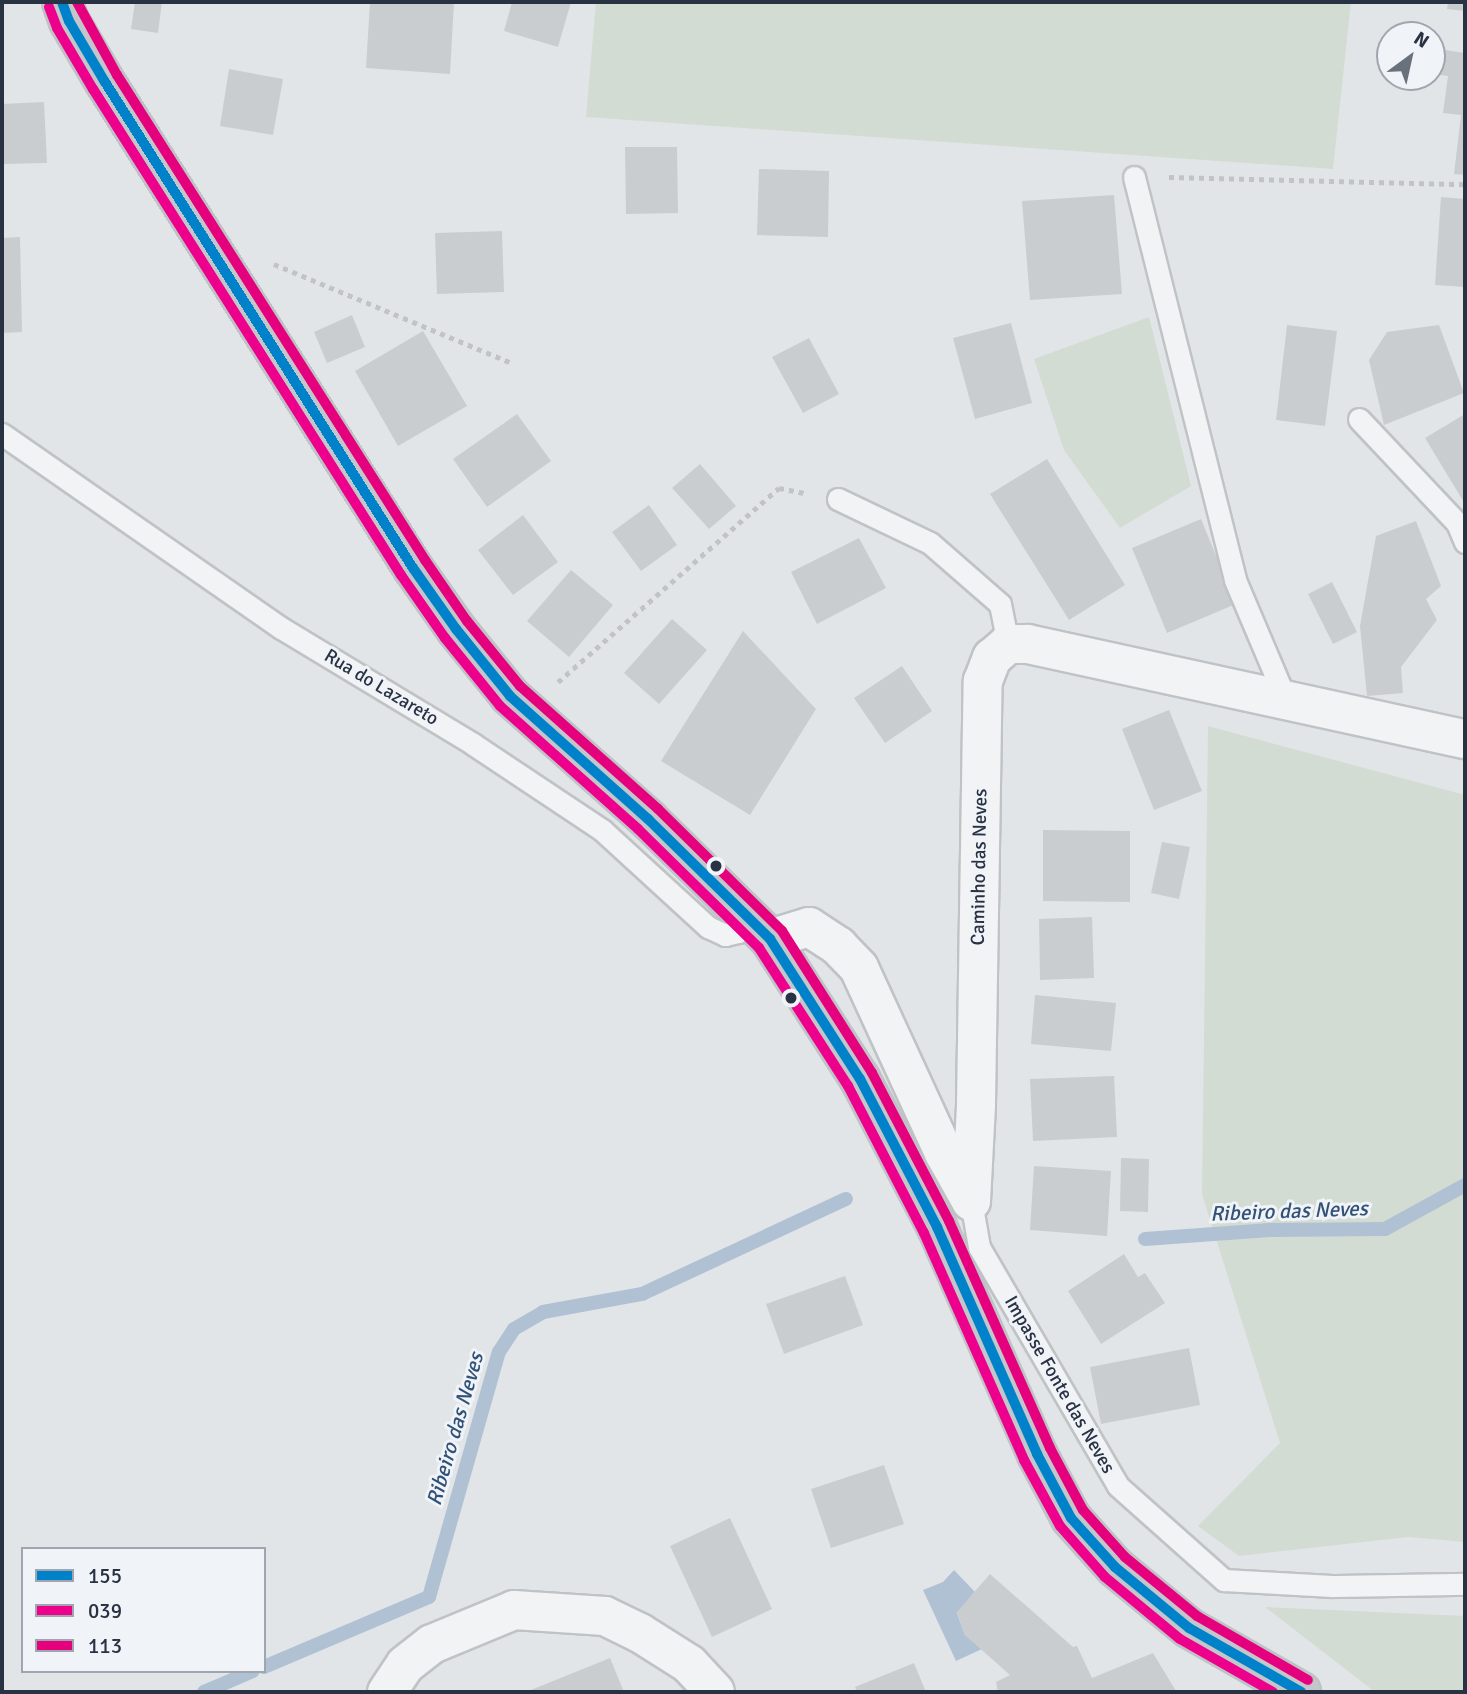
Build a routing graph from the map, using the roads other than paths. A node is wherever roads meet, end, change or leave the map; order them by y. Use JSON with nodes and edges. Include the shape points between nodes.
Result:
{"nodes":[{"id":1,"x":62,"y":2,"type":"edge"},
{"id":2,"x":1134,"y":177,"type":"road end"},
{"id":3,"x":1359,"y":419,"type":"dead end"},
{"id":4,"x":2,"y":434,"type":"edge"},
{"id":5,"x":838,"y":499,"type":"dead end"},
{"id":6,"x":1465,"y":542,"type":"edge"},
{"id":7,"x":1009,"y":644,"type":"junction"},
{"id":8,"x":1285,"y":698,"type":"junction"},
{"id":9,"x":1465,"y":739,"type":"edge"},
{"id":10,"x":762,"y":931,"type":"junction"},
{"id":11,"x":971,"y":1201,"type":"junction"},
{"id":12,"x":1465,"y":1584,"type":"edge"},
{"id":13,"x":1283,"y":1686,"type":"edge"},
{"id":14,"x":387,"y":1692,"type":"edge"},
{"id":15,"x":715,"y":1692,"type":"edge"}],
"edges":[{"from":1,"to":10,"type":"main road","via":[[105,82],[456,629],[510,696],[648,819]]},
{"from":2,"to":8,"type":"lane","via":[[1236,580]]},
{"from":3,"to":6,"type":"lane","via":[[1457,523]]},
{"from":4,"to":10,"type":"lane","name":"Rua do Lazareto","via":[[281,628],[473,744],[602,830],[708,927],[725,935]]},
{"from":5,"to":7,"type":"lane","via":[[930,543],[1000,604]]},
{"from":7,"to":8,"type":"street","via":[[1028,644]]},
{"from":7,"to":11,"type":"street","name":"Caminho das Neves","via":[[992,658],[983,681]]},
{"from":8,"to":9,"type":"street"},
{"from":10,"to":11,"type":"street","via":[[809,927],[838,946],[859,968],[944,1153]]},
{"from":10,"to":13,"type":"main road","via":[[860,1079],[937,1227],[1037,1454],[1071,1518],[1115,1567],[1189,1628]]},
{"from":11,"to":12,"type":"lane","name":"Impasse Fonte das Neves","via":[[979,1247],[1118,1486],[1224,1580],[1332,1586]]},
{"from":14,"to":15,"type":"street","via":[[405,1665],[432,1644],[514,1610],[605,1616],[689,1664]]}]}
